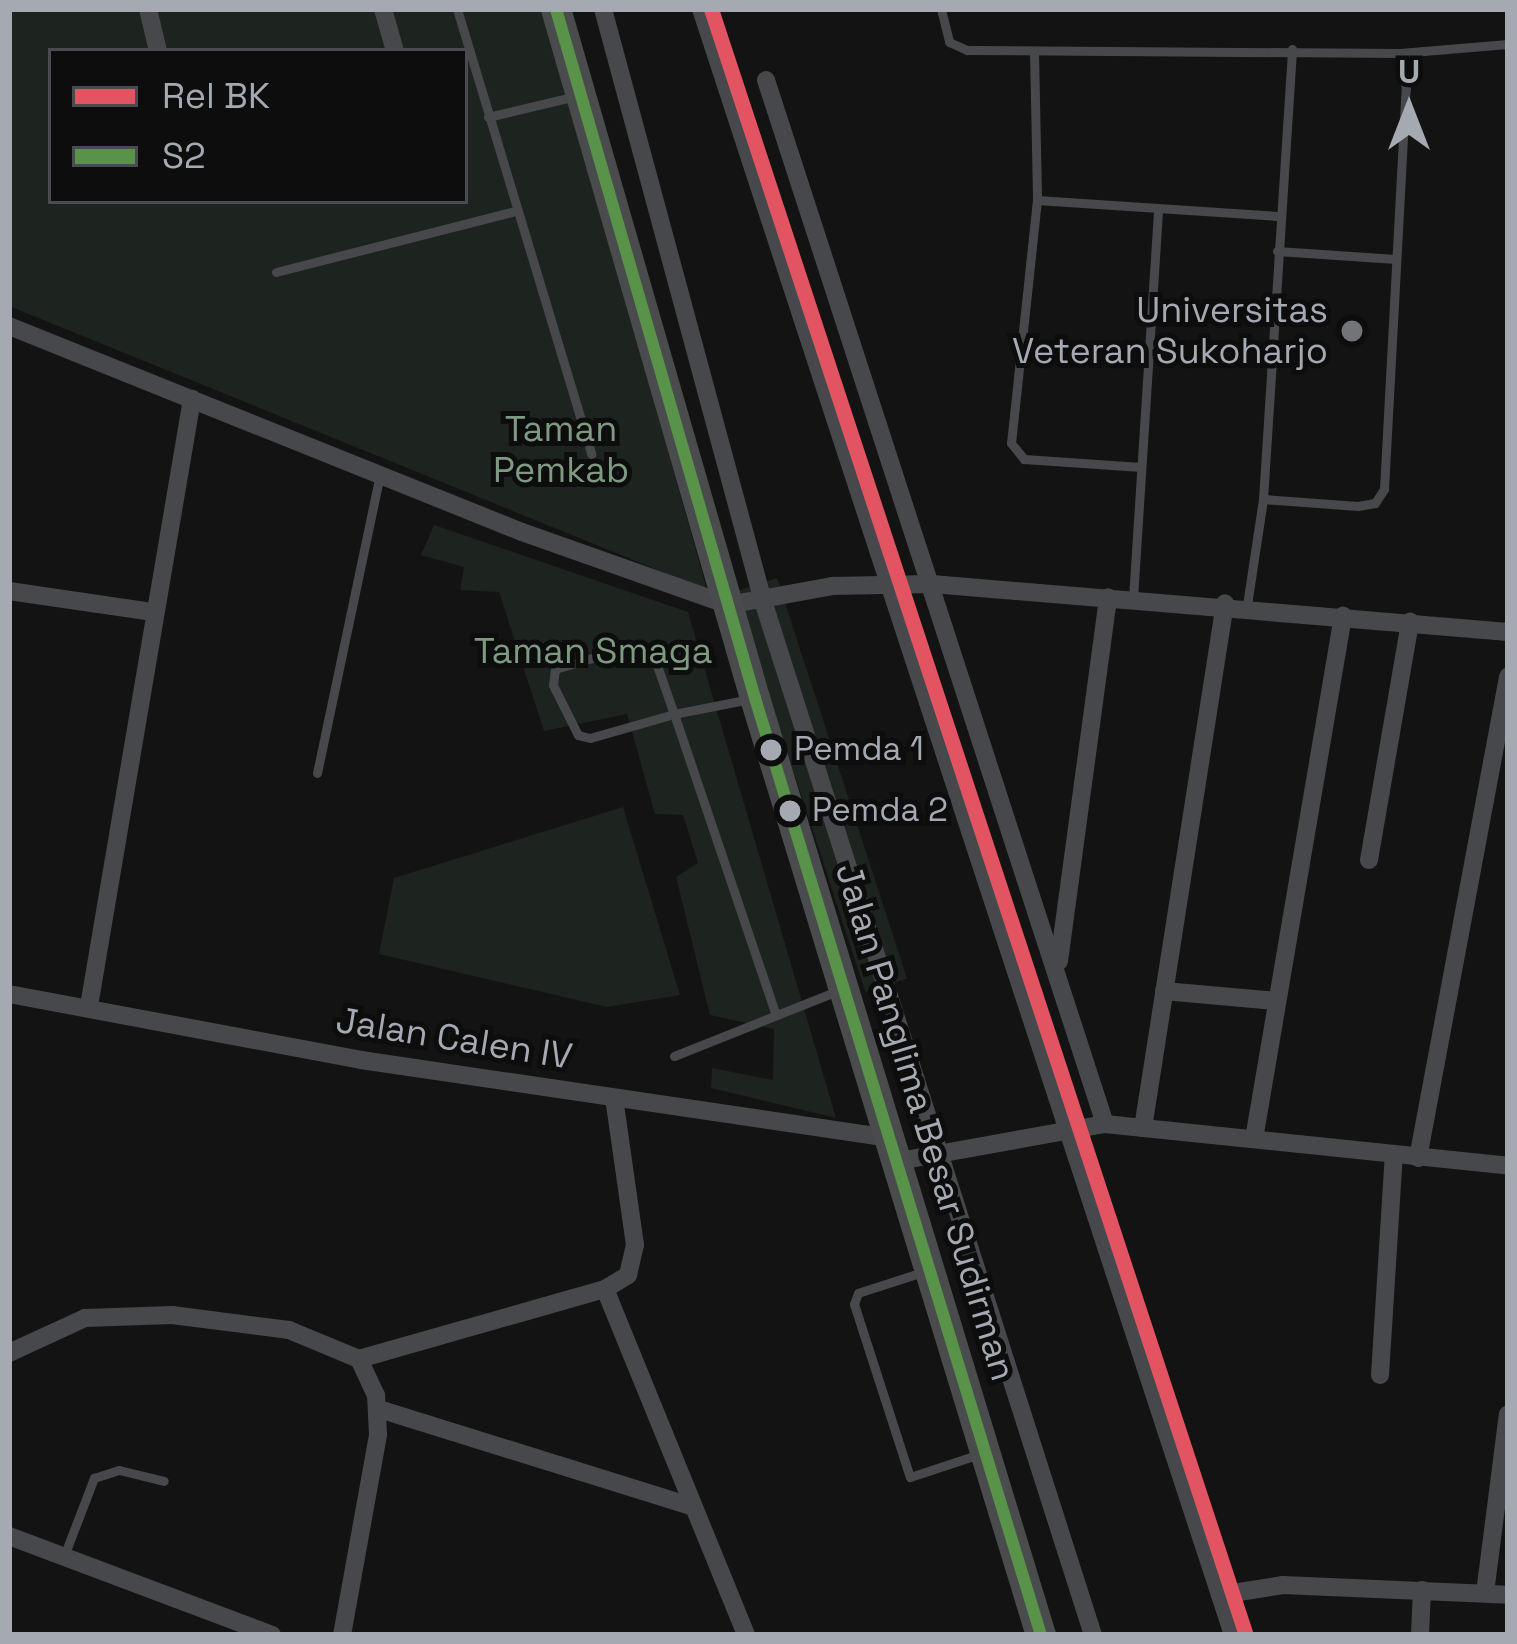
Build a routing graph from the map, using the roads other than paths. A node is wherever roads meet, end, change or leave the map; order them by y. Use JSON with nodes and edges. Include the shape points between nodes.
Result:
{"nodes":[{"id":1,"x":148,"y":9,"type":"edge"},
{"id":2,"x":382,"y":9,"type":"edge"},
{"id":3,"x":457,"y":9,"type":"edge"},
{"id":4,"x":556,"y":9,"type":"edge"},
{"id":5,"x":603,"y":9,"type":"edge"},
{"id":6,"x":701,"y":9,"type":"edge"},
{"id":7,"x":941,"y":9,"type":"edge"},
{"id":8,"x":1508,"y":44,"type":"edge"},
{"id":9,"x":157,"y":48,"type":"edge"},
{"id":10,"x":393,"y":48,"type":"edge"},
{"id":11,"x":1292,"y":49,"type":"junction"},
{"id":12,"x":1034,"y":52,"type":"junction"},
{"id":13,"x":1400,"y":53,"type":"junction"},
{"id":14,"x":766,"y":80,"type":"dead end"},
{"id":15,"x":581,"y":94,"type":"junction"},
{"id":16,"x":488,"y":117,"type":"junction"},
{"id":17,"x":1037,"y":200,"type":"junction"},
{"id":18,"x":517,"y":211,"type":"junction"},
{"id":19,"x":1158,"y":211,"type":"junction"},
{"id":20,"x":1280,"y":216,"type":"junction"},
{"id":21,"x":1277,"y":251,"type":"junction"},
{"id":22,"x":1396,"y":259,"type":"junction"},
{"id":23,"x":277,"y":272,"type":"dead end"},
{"id":24,"x":9,"y":326,"type":"edge"},
{"id":25,"x":191,"y":399,"type":"junction"},
{"id":26,"x":591,"y":454,"type":"dead end"},
{"id":27,"x":1141,"y":467,"type":"junction"},
{"id":28,"x":380,"y":473,"type":"junction"},
{"id":29,"x":1263,"y":499,"type":"junction"},
{"id":30,"x":887,"y":584,"type":"junction"},
{"id":31,"x":932,"y":584,"type":"junction"},
{"id":32,"x":9,"y":591,"type":"edge"},
{"id":33,"x":1108,"y":597,"type":"junction"},
{"id":34,"x":1133,"y":598,"type":"junction"},
{"id":35,"x":763,"y":601,"type":"junction"},
{"id":36,"x":1225,"y":603,"type":"junction"},
{"id":37,"x":728,"y":605,"type":"junction"},
{"id":38,"x":1247,"y":605,"type":"junction"},
{"id":39,"x":153,"y":612,"type":"junction"},
{"id":40,"x":1342,"y":616,"type":"junction"},
{"id":41,"x":1410,"y":622,"type":"junction"},
{"id":42,"x":1508,"y":632,"type":"edge"},
{"id":43,"x":1508,"y":676,"type":"edge"},
{"id":44,"x":755,"y":698,"type":"junction"},
{"id":45,"x":674,"y":714,"type":"junction"},
{"id":46,"x":317,"y":773,"type":"dead end"},
{"id":47,"x":1369,"y":860,"type":"dead end"},
{"id":48,"x":1058,"y":967,"type":"junction"},
{"id":49,"x":844,"y":988,"type":"junction"},
{"id":50,"x":1164,"y":991,"type":"junction"},
{"id":51,"x":9,"y":994,"type":"edge"},
{"id":52,"x":1276,"y":1001,"type":"junction"},
{"id":53,"x":89,"y":1006,"type":"junction"},
{"id":54,"x":776,"y":1015,"type":"junction"},
{"id":55,"x":674,"y":1056,"type":"dead end"},
{"id":56,"x":614,"y":1098,"type":"junction"},
{"id":57,"x":1106,"y":1124,"type":"junction"},
{"id":58,"x":1067,"y":1126,"type":"junction"},
{"id":59,"x":1143,"y":1128,"type":"junction"},
{"id":60,"x":1255,"y":1139,"type":"junction"},
{"id":61,"x":894,"y":1150,"type":"junction"},
{"id":62,"x":941,"y":1152,"type":"junction"},
{"id":63,"x":1394,"y":1155,"type":"junction"},
{"id":64,"x":1418,"y":1158,"type":"junction"},
{"id":65,"x":1508,"y":1166,"type":"edge"},
{"id":66,"x":931,"y":1270,"type":"junction"},
{"id":67,"x":605,"y":1289,"type":"junction"},
{"id":68,"x":9,"y":1352,"type":"edge"},
{"id":69,"x":358,"y":1359,"type":"junction"},
{"id":70,"x":1381,"y":1375,"type":"dead end"},
{"id":71,"x":379,"y":1408,"type":"junction"},
{"id":72,"x":1508,"y":1414,"type":"edge"},
{"id":73,"x":984,"y":1453,"type":"junction"},
{"id":74,"x":164,"y":1481,"type":"dead end"},
{"id":75,"x":691,"y":1506,"type":"junction"},
{"id":76,"x":9,"y":1536,"type":"edge"},
{"id":77,"x":64,"y":1556,"type":"junction"},
{"id":78,"x":1422,"y":1590,"type":"junction"},
{"id":79,"x":1485,"y":1593,"type":"junction"},
{"id":80,"x":1220,"y":1595,"type":"junction"},
{"id":81,"x":1508,"y":1595,"type":"edge"},
{"id":82,"x":272,"y":1635,"type":"edge"},
{"id":83,"x":330,"y":1635,"type":"edge"},
{"id":84,"x":343,"y":1635,"type":"edge"},
{"id":85,"x":746,"y":1635,"type":"edge"},
{"id":86,"x":1041,"y":1635,"type":"edge"},
{"id":87,"x":1093,"y":1635,"type":"edge"},
{"id":88,"x":1233,"y":1635,"type":"edge"},
{"id":89,"x":1420,"y":1635,"type":"edge"}],
"edges":[{"from":1,"to":9,"type":"street"},
{"from":2,"to":10,"type":"street"},
{"from":3,"to":16,"type":"lane"},
{"from":4,"to":15,"type":"main road","name":"Jalan Panglima Besar Sudirman"},
{"from":5,"to":35,"type":"street"},
{"from":6,"to":30,"type":"street"},
{"from":7,"to":12,"type":"lane","via":[[956,49]]},
{"from":8,"to":13,"type":"lane"},
{"from":11,"to":12,"type":"lane"},
{"from":11,"to":13,"type":"lane"},
{"from":11,"to":20,"type":"lane"},
{"from":12,"to":17,"type":"lane"},
{"from":13,"to":22,"type":"lane","via":[[1406,88]]},
{"from":14,"to":31,"type":"street"},
{"from":15,"to":16,"type":"lane"},
{"from":15,"to":37,"type":"main road","name":"Jalan Panglima Besar Sudirman"},
{"from":16,"to":18,"type":"lane"},
{"from":17,"to":19,"type":"lane"},
{"from":17,"to":27,"type":"lane","via":[[1010,424],[1014,450],[1045,462]]},
{"from":18,"to":23,"type":"lane"},
{"from":18,"to":26,"type":"lane"},
{"from":19,"to":20,"type":"lane"},
{"from":19,"to":27,"type":"lane"},
{"from":20,"to":21,"type":"lane"},
{"from":21,"to":22,"type":"lane"},
{"from":21,"to":29,"type":"lane"},
{"from":22,"to":29,"type":"lane","via":[[1384,489],[1375,503],[1358,506]]},
{"from":24,"to":25,"type":"street"},
{"from":25,"to":28,"type":"street"},
{"from":25,"to":39,"type":"street"},
{"from":27,"to":34,"type":"lane"},
{"from":28,"to":37,"type":"street"},
{"from":28,"to":46,"type":"lane"},
{"from":29,"to":38,"type":"lane"},
{"from":30,"to":31,"type":"street"},
{"from":30,"to":35,"type":"street"},
{"from":30,"to":58,"type":"street"},
{"from":31,"to":33,"type":"street"},
{"from":31,"to":48,"type":"street"},
{"from":32,"to":39,"type":"street"},
{"from":33,"to":34,"type":"street"},
{"from":33,"to":48,"type":"street"},
{"from":34,"to":36,"type":"street"},
{"from":35,"to":37,"type":"street"},
{"from":35,"to":62,"type":"street"},
{"from":36,"to":38,"type":"street"},
{"from":36,"to":50,"type":"street"},
{"from":37,"to":44,"type":"main road","name":"Jalan Panglima Besar Sudirman"},
{"from":38,"to":40,"type":"street"},
{"from":39,"to":53,"type":"street"},
{"from":40,"to":41,"type":"street"},
{"from":40,"to":52,"type":"street"},
{"from":41,"to":42,"type":"street"},
{"from":41,"to":47,"type":"street"},
{"from":43,"to":64,"type":"street"},
{"from":44,"to":45,"type":"lane"},
{"from":44,"to":49,"type":"main road","name":"Jalan Panglima Besar Sudirman"},
{"from":45,"to":45,"type":"lane","via":[[578,735],[553,685],[555,669],[636,645],[648,649]]},
{"from":45,"to":54,"type":"lane"},
{"from":48,"to":57,"type":"street"},
{"from":49,"to":54,"type":"lane"},
{"from":49,"to":61,"type":"main road","name":"Jalan Panglima Besar Sudirman"},
{"from":50,"to":52,"type":"street"},
{"from":50,"to":59,"type":"street"},
{"from":51,"to":53,"type":"street","name":"Jalan Calen IV"},
{"from":52,"to":60,"type":"street"},
{"from":53,"to":56,"type":"street","name":"Jalan Calen IV","via":[[361,1060]]},
{"from":54,"to":55,"type":"lane"},
{"from":56,"to":61,"type":"street","name":"Jalan Calen IV"},
{"from":56,"to":67,"type":"street","via":[[634,1245],[628,1275]]},
{"from":57,"to":58,"type":"street"},
{"from":57,"to":59,"type":"street"},
{"from":58,"to":62,"type":"street"},
{"from":58,"to":80,"type":"street"},
{"from":59,"to":60,"type":"street"},
{"from":60,"to":63,"type":"street"},
{"from":61,"to":62,"type":"street"},
{"from":61,"to":66,"type":"main road","name":"Jalan Panglima Besar Sudirman"},
{"from":62,"to":87,"type":"street"},
{"from":63,"to":64,"type":"street"},
{"from":63,"to":70,"type":"street"},
{"from":64,"to":65,"type":"street"},
{"from":66,"to":73,"type":"main road","name":"Jalan Panglima Besar Sudirman"},
{"from":66,"to":73,"type":"lane","via":[[858,1293],[854,1304],[910,1477]]},
{"from":67,"to":69,"type":"street"},
{"from":67,"to":75,"type":"street"},
{"from":68,"to":69,"type":"street","via":[[85,1318],[172,1315],[289,1330]]},
{"from":69,"to":71,"type":"street"},
{"from":71,"to":75,"type":"street"},
{"from":71,"to":84,"type":"street"},
{"from":72,"to":79,"type":"street"},
{"from":73,"to":86,"type":"main road","name":"Jalan Panglima Besar Sudirman"},
{"from":74,"to":77,"type":"lane","via":[[119,1470],[94,1478]]},
{"from":75,"to":85,"type":"street"},
{"from":76,"to":77,"type":"street"},
{"from":77,"to":82,"type":"street"},
{"from":78,"to":79,"type":"street"},
{"from":78,"to":80,"type":"street","via":[[1283,1585]]},
{"from":78,"to":89,"type":"street"},
{"from":79,"to":81,"type":"street"},
{"from":80,"to":88,"type":"street"},
{"from":83,"to":84,"type":"street"}]}
